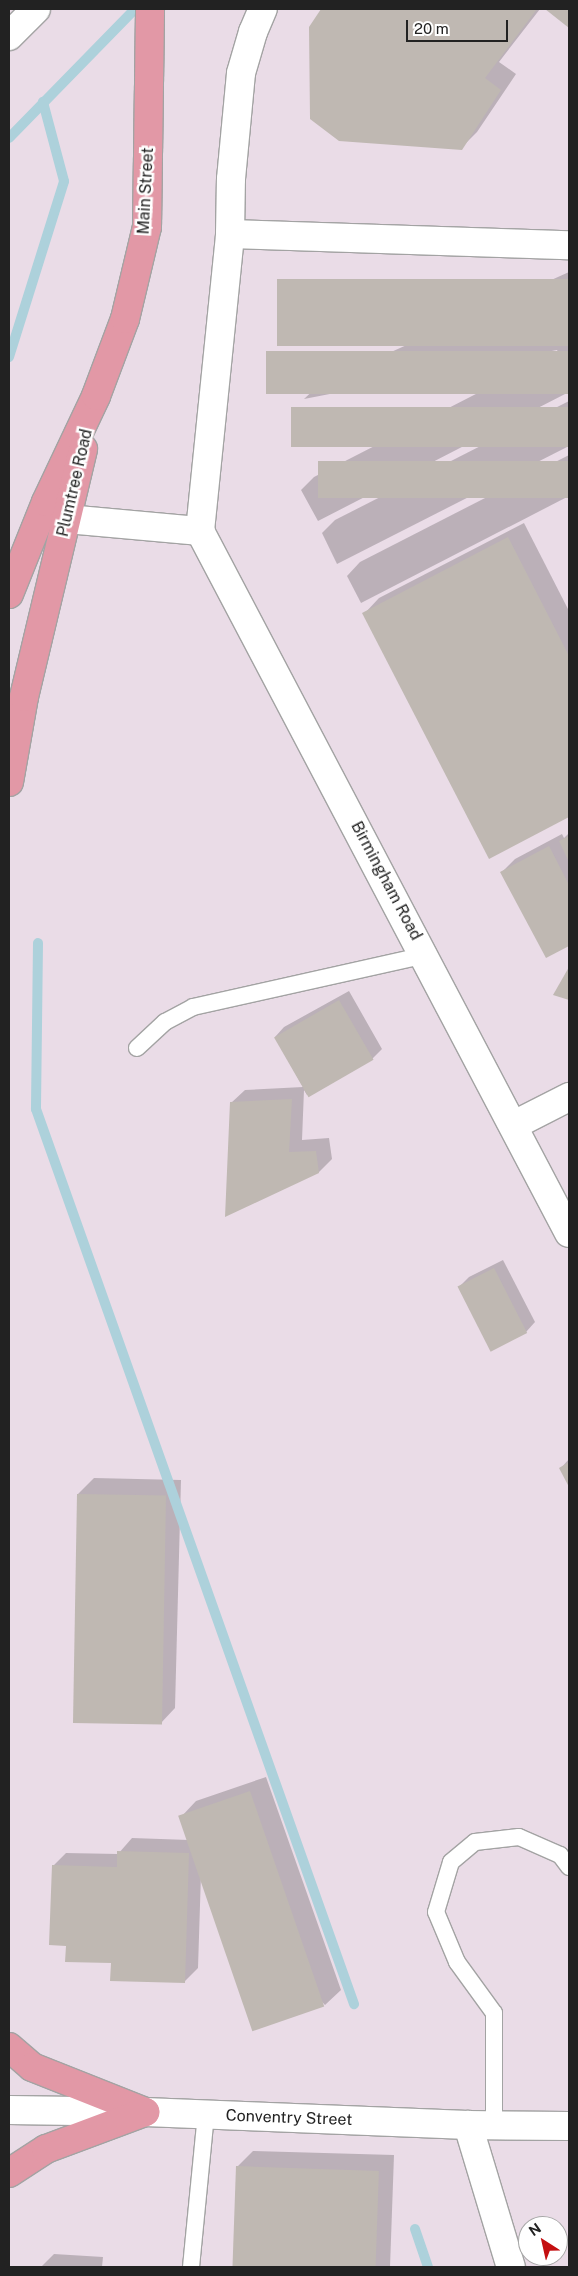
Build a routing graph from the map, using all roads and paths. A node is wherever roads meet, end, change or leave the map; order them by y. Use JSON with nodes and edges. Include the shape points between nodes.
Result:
{"nodes":[{"id":1,"x":36,"y":9,"type":"edge"},
{"id":2,"x":150,"y":9,"type":"edge"},
{"id":3,"x":263,"y":9,"type":"edge"},
{"id":4,"x":9,"y":36,"type":"edge"},
{"id":5,"x":230,"y":234,"type":"junction"},
{"id":6,"x":569,"y":245,"type":"edge"},
{"id":7,"x":96,"y":396,"type":"junction"},
{"id":8,"x":67,"y":519,"type":"junction"},
{"id":9,"x":200,"y":531,"type":"junction"},
{"id":10,"x":9,"y":594,"type":"edge"},
{"id":11,"x":9,"y":782,"type":"edge"},
{"id":12,"x":424,"y":955,"type":"junction"},
{"id":13,"x":137,"y":1048,"type":"dead end"},
{"id":14,"x":569,"y":1097,"type":"edge"},
{"id":15,"x":514,"y":1124,"type":"junction"},
{"id":16,"x":569,"y":1233,"type":"edge"},
{"id":17,"x":569,"y":1867,"type":"edge"},
{"id":18,"x":9,"y":2048,"type":"edge"},
{"id":19,"x":9,"y":2110,"type":"edge"},
{"id":20,"x":145,"y":2112,"type":"junction"},
{"id":21,"x":206,"y":2114,"type":"junction"},
{"id":22,"x":481,"y":2125,"type":"junction"},
{"id":23,"x":569,"y":2126,"type":"edge"},
{"id":24,"x":9,"y":2173,"type":"edge"},
{"id":25,"x":192,"y":2267,"type":"edge"},
{"id":26,"x":511,"y":2267,"type":"edge"}],
"edges":[{"from":1,"to":4,"type":"street"},
{"from":2,"to":7,"type":"highway","name":"Main Street","via":[[147,227],[125,319]]},
{"from":3,"to":5,"type":"street","via":[[241,73],[231,179]]},
{"from":5,"to":6,"type":"street"},
{"from":5,"to":9,"type":"street"},
{"from":7,"to":8,"type":"highway","name":"Plumtree Road"},
{"from":7,"to":10,"type":"highway","name":"Plumtree Road","via":[[46,502]]},
{"from":8,"to":9,"type":"street"},
{"from":8,"to":11,"type":"highway","name":"Plumtree Road","via":[[24,697]]},
{"from":9,"to":12,"type":"street","name":"Birmingham Road"},
{"from":12,"to":13,"type":"lane","via":[[193,1007],[165,1022]]},
{"from":12,"to":15,"type":"street","name":"Birmingham Road"},
{"from":14,"to":15,"type":"street"},
{"from":15,"to":16,"type":"street","name":"Birmingham Road"},
{"from":17,"to":22,"type":"lane","via":[[560,1855],[519,1837],[475,1842],[451,1862],[436,1912],[457,1962],[494,2013]]},
{"from":18,"to":20,"type":"highway","via":[[32,2067]]},
{"from":19,"to":20,"type":"street","name":"Conventry Street"},
{"from":20,"to":21,"type":"street","name":"Conventry Street"},
{"from":20,"to":24,"type":"highway","via":[[46,2149]]},
{"from":21,"to":22,"type":"street","name":"Conventry Street"},
{"from":21,"to":25,"type":"lane"},
{"from":22,"to":23,"type":"street","name":"Conventry Street"},
{"from":22,"to":26,"type":"street"}]}
